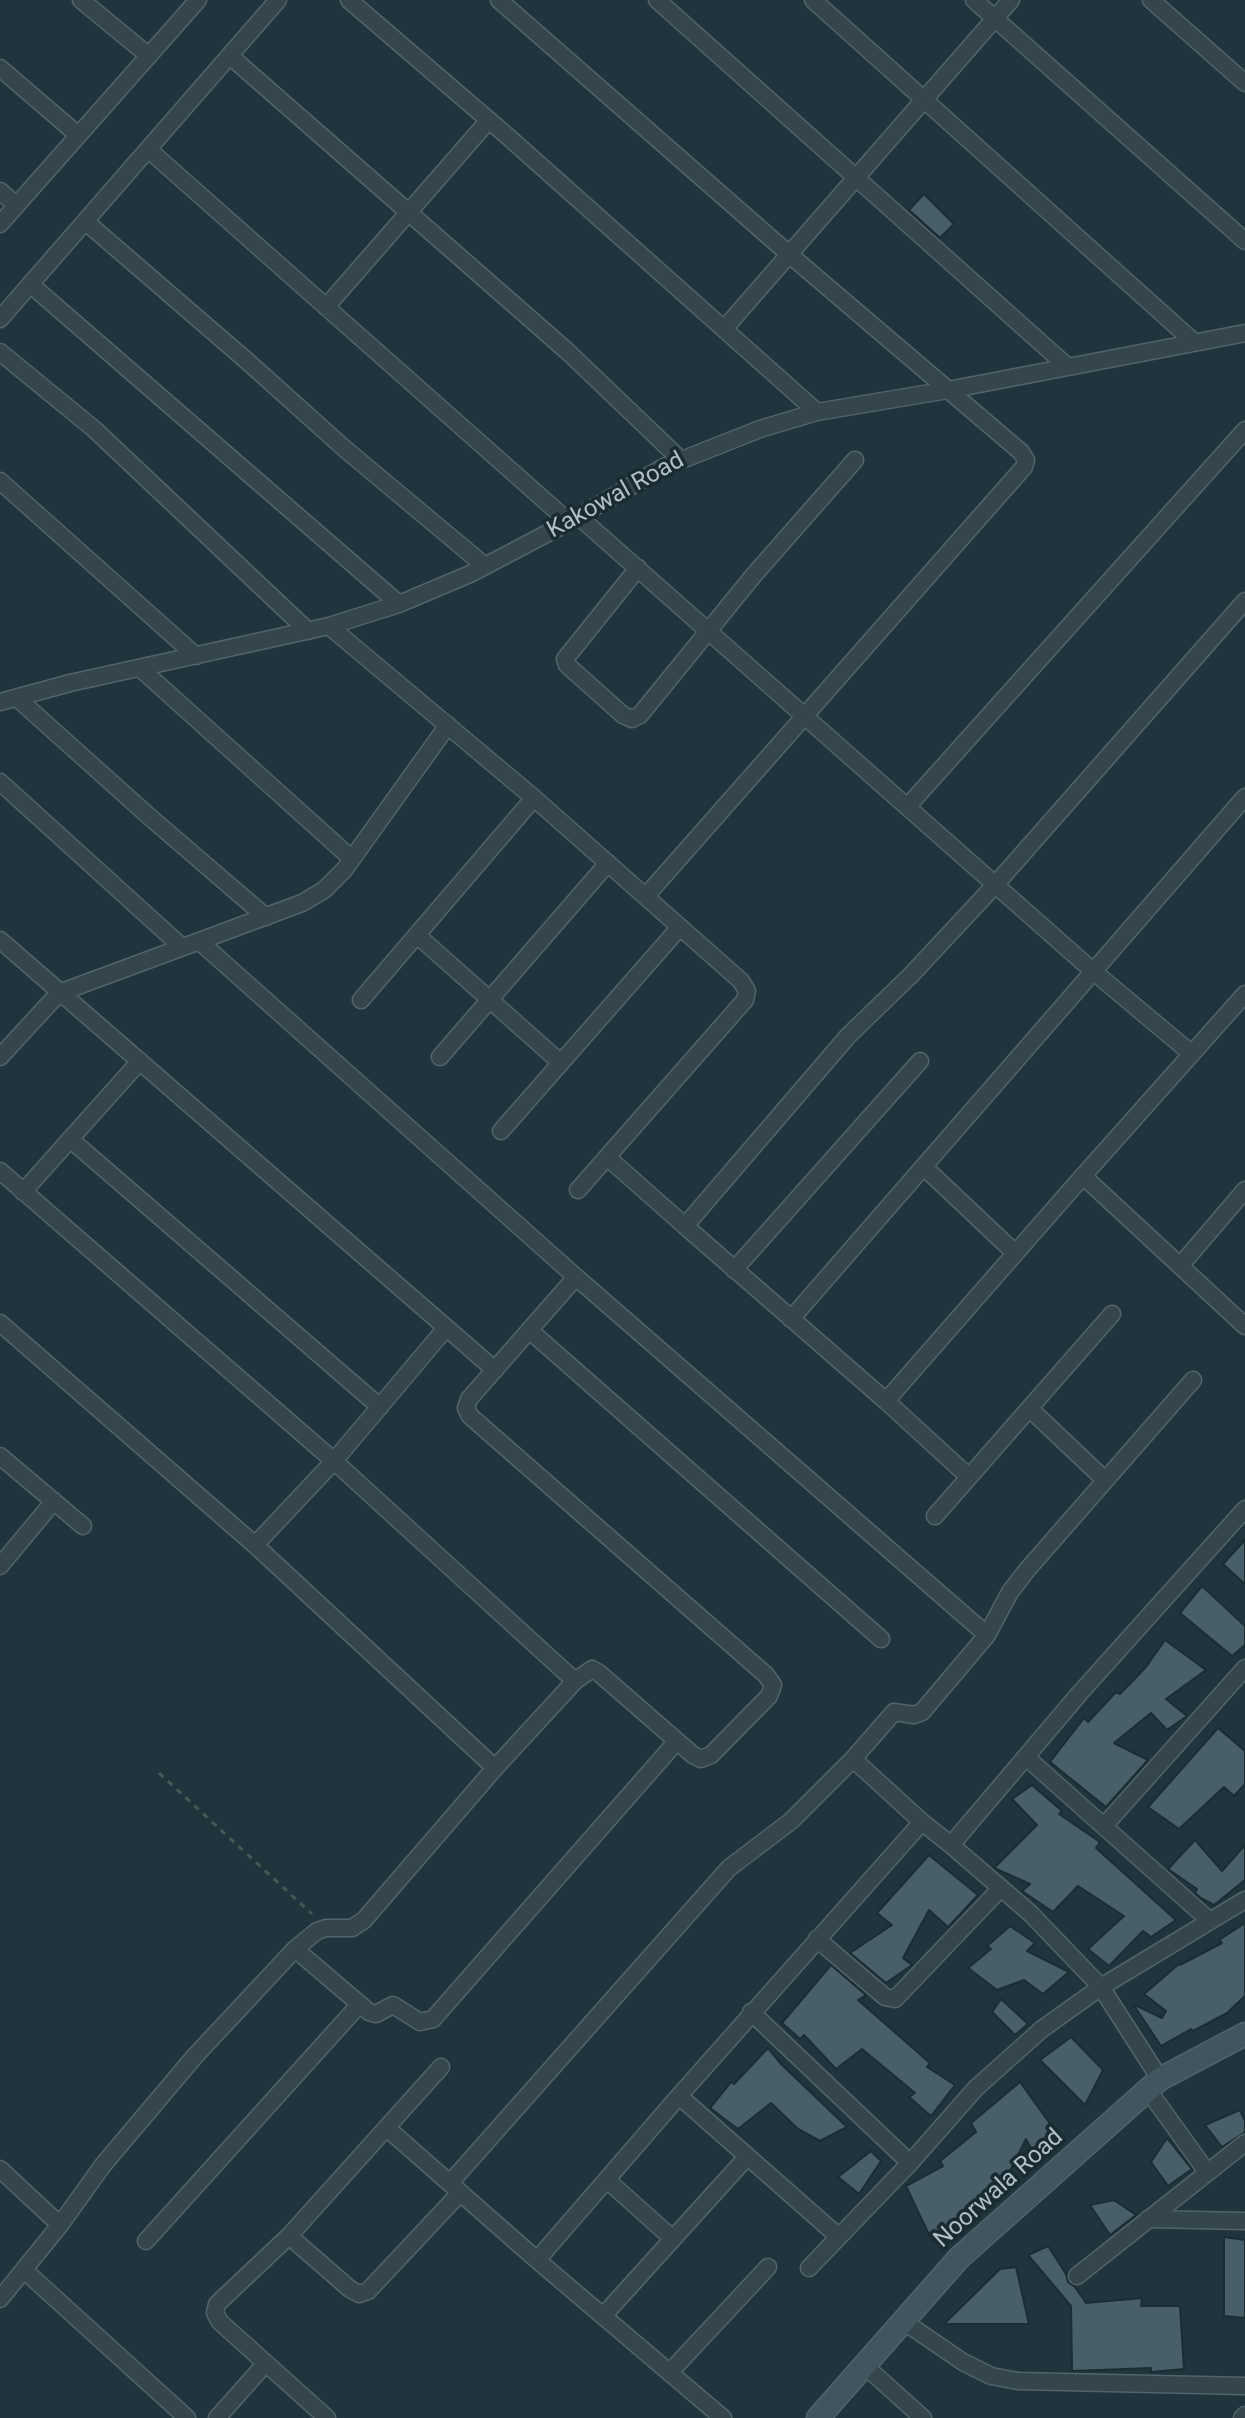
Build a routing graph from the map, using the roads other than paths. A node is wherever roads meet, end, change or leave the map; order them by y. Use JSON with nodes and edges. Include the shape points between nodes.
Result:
{"nodes":[{"id":1,"x":81,"y":0,"type":"edge"},
{"id":2,"x":198,"y":0,"type":"edge"},
{"id":3,"x":278,"y":0,"type":"edge"},
{"id":4,"x":349,"y":0,"type":"edge"},
{"id":5,"x":499,"y":0,"type":"edge"},
{"id":6,"x":657,"y":0,"type":"edge"},
{"id":7,"x":813,"y":0,"type":"edge"},
{"id":8,"x":974,"y":0,"type":"edge"},
{"id":9,"x":1011,"y":0,"type":"edge"},
{"id":10,"x":1151,"y":0,"type":"edge"},
{"id":11,"x":995,"y":19,"type":"junction"},
{"id":12,"x":149,"y":56,"type":"junction"},
{"id":13,"x":230,"y":56,"type":"junction"},
{"id":14,"x":0,"y":68,"type":"edge"},
{"id":15,"x":1245,"y":83,"type":"edge"},
{"id":16,"x":923,"y":99,"type":"junction"},
{"id":17,"x":489,"y":120,"type":"junction"},
{"id":18,"x":78,"y":135,"type":"junction"},
{"id":19,"x":149,"y":150,"type":"junction"},
{"id":20,"x":858,"y":178,"type":"junction"},
{"id":21,"x":0,"y":191,"type":"edge"},
{"id":22,"x":16,"y":205,"type":"junction"},
{"id":23,"x":408,"y":211,"type":"junction"},
{"id":24,"x":86,"y":222,"type":"junction"},
{"id":25,"x":0,"y":224,"type":"edge"},
{"id":26,"x":1245,"y":241,"type":"edge"},
{"id":27,"x":790,"y":255,"type":"junction"},
{"id":28,"x":30,"y":284,"type":"junction"},
{"id":29,"x":326,"y":307,"type":"junction"},
{"id":30,"x":0,"y":319,"type":"edge"},
{"id":31,"x":724,"y":329,"type":"junction"},
{"id":32,"x":1245,"y":333,"type":"edge"},
{"id":33,"x":1194,"y":342,"type":"junction"},
{"id":34,"x":0,"y":352,"type":"edge"},
{"id":35,"x":1068,"y":367,"type":"junction"},
{"id":36,"x":948,"y":390,"type":"junction"},
{"id":37,"x":817,"y":412,"type":"junction"},
{"id":38,"x":1245,"y":430,"type":"edge"},
{"id":39,"x":681,"y":460,"type":"junction"},
{"id":40,"x":855,"y":460,"type":"dead end"},
{"id":41,"x":0,"y":481,"type":"edge"},
{"id":42,"x":574,"y":519,"type":"junction"},
{"id":43,"x":485,"y":566,"type":"junction"},
{"id":44,"x":638,"y":568,"type":"junction"},
{"id":45,"x":1245,"y":601,"type":"edge"},
{"id":46,"x":399,"y":604,"type":"junction"},
{"id":47,"x":329,"y":626,"type":"junction"},
{"id":48,"x":308,"y":631,"type":"junction"},
{"id":49,"x":709,"y":631,"type":"junction"},
{"id":50,"x":196,"y":656,"type":"junction"},
{"id":51,"x":141,"y":669,"type":"junction"},
{"id":52,"x":5,"y":700,"type":"edge"},
{"id":53,"x":806,"y":715,"type":"junction"},
{"id":54,"x":448,"y":725,"type":"junction"},
{"id":55,"x":0,"y":782,"type":"edge"},
{"id":56,"x":1245,"y":797,"type":"edge"},
{"id":57,"x":534,"y":798,"type":"junction"},
{"id":58,"x":907,"y":807,"type":"junction"},
{"id":59,"x":352,"y":859,"type":"junction"},
{"id":60,"x":608,"y":863,"type":"junction"},
{"id":61,"x":995,"y":885,"type":"junction"},
{"id":62,"x":646,"y":896,"type":"junction"},
{"id":63,"x":266,"y":917,"type":"junction"},
{"id":64,"x":680,"y":927,"type":"junction"},
{"id":65,"x":418,"y":936,"type":"junction"},
{"id":66,"x":199,"y":941,"type":"junction"},
{"id":67,"x":182,"y":947,"type":"junction"},
{"id":68,"x":3,"y":949,"type":"edge"},
{"id":69,"x":1094,"y":972,"type":"junction"},
{"id":70,"x":59,"y":993,"type":"junction"},
{"id":71,"x":1245,"y":994,"type":"edge"},
{"id":72,"x":489,"y":999,"type":"junction"},
{"id":73,"x":361,"y":1000,"type":"dead end"},
{"id":74,"x":1192,"y":1054,"type":"junction"},
{"id":75,"x":0,"y":1057,"type":"edge"},
{"id":76,"x":440,"y":1057,"type":"dead end"},
{"id":77,"x":140,"y":1061,"type":"junction"},
{"id":78,"x":920,"y":1061,"type":"dead end"},
{"id":79,"x":561,"y":1063,"type":"junction"},
{"id":80,"x":501,"y":1131,"type":"dead end"},
{"id":81,"x":70,"y":1139,"type":"junction"},
{"id":82,"x":607,"y":1157,"type":"junction"},
{"id":83,"x":924,"y":1167,"type":"junction"},
{"id":84,"x":0,"y":1171,"type":"edge"},
{"id":85,"x":1083,"y":1176,"type":"junction"},
{"id":86,"x":578,"y":1190,"type":"dead end"},
{"id":87,"x":1245,"y":1190,"type":"edge"},
{"id":88,"x":23,"y":1192,"type":"junction"},
{"id":89,"x":685,"y":1226,"type":"junction"},
{"id":90,"x":1015,"y":1253,"type":"junction"},
{"id":91,"x":1180,"y":1266,"type":"junction"},
{"id":92,"x":734,"y":1270,"type":"junction"},
{"id":93,"x":576,"y":1277,"type":"junction"},
{"id":94,"x":1112,"y":1314,"type":"dead end"},
{"id":95,"x":791,"y":1319,"type":"junction"},
{"id":96,"x":1245,"y":1326,"type":"edge"},
{"id":97,"x":446,"y":1328,"type":"junction"},
{"id":98,"x":529,"y":1330,"type":"junction"},
{"id":99,"x":3,"y":1333,"type":"edge"},
{"id":100,"x":495,"y":1370,"type":"junction"},
{"id":101,"x":1193,"y":1380,"type":"dead end"},
{"id":102,"x":886,"y":1401,"type":"junction"},
{"id":103,"x":380,"y":1407,"type":"junction"},
{"id":104,"x":1030,"y":1409,"type":"junction"},
{"id":105,"x":1,"y":1459,"type":"edge"},
{"id":106,"x":334,"y":1461,"type":"junction"},
{"id":107,"x":969,"y":1477,"type":"junction"},
{"id":108,"x":1105,"y":1480,"type":"junction"},
{"id":109,"x":54,"y":1501,"type":"junction"},
{"id":110,"x":1245,"y":1509,"type":"edge"},
{"id":111,"x":935,"y":1516,"type":"dead end"},
{"id":112,"x":83,"y":1526,"type":"dead end"},
{"id":113,"x":255,"y":1545,"type":"junction"},
{"id":114,"x":0,"y":1566,"type":"edge"},
{"id":115,"x":987,"y":1635,"type":"junction"},
{"id":116,"x":881,"y":1639,"type":"dead end"},
{"id":117,"x":1245,"y":1668,"type":"edge"},
{"id":118,"x":575,"y":1681,"type":"junction"},
{"id":119,"x":677,"y":1741,"type":"junction"},
{"id":120,"x":1026,"y":1757,"type":"junction"},
{"id":121,"x":853,"y":1759,"type":"junction"},
{"id":122,"x":495,"y":1768,"type":"junction"},
{"id":123,"x":922,"y":1822,"type":"junction"},
{"id":124,"x":1104,"y":1826,"type":"junction"},
{"id":125,"x":951,"y":1845,"type":"junction"},
{"id":126,"x":1001,"y":1888,"type":"junction"},
{"id":127,"x":1245,"y":1900,"type":"edge"},
{"id":128,"x":1210,"y":1921,"type":"junction"},
{"id":129,"x":817,"y":1939,"type":"junction"},
{"id":130,"x":295,"y":1949,"type":"junction"},
{"id":131,"x":1101,"y":1987,"type":"junction"},
{"id":132,"x":359,"y":2005,"type":"junction"},
{"id":133,"x":751,"y":2012,"type":"junction"},
{"id":134,"x":1245,"y":2034,"type":"edge"},
{"id":135,"x":441,"y":2067,"type":"dead end"},
{"id":136,"x":1154,"y":2084,"type":"junction"},
{"id":137,"x":679,"y":2096,"type":"junction"},
{"id":138,"x":388,"y":2129,"type":"junction"},
{"id":139,"x":1245,"y":2143,"type":"edge"},
{"id":140,"x":747,"y":2157,"type":"junction"},
{"id":141,"x":910,"y":2163,"type":"junction"},
{"id":142,"x":0,"y":2169,"type":"edge"},
{"id":143,"x":1207,"y":2172,"type":"junction"},
{"id":144,"x":607,"y":2180,"type":"junction"},
{"id":145,"x":455,"y":2188,"type":"junction"},
{"id":146,"x":1148,"y":2219,"type":"junction"},
{"id":147,"x":1245,"y":2221,"type":"edge"},
{"id":148,"x":60,"y":2225,"type":"junction"},
{"id":149,"x":289,"y":2236,"type":"junction"},
{"id":150,"x":839,"y":2237,"type":"junction"},
{"id":151,"x":673,"y":2239,"type":"junction"},
{"id":152,"x":146,"y":2241,"type":"dead end"},
{"id":153,"x":537,"y":2260,"type":"junction"},
{"id":154,"x":768,"y":2267,"type":"dead end"},
{"id":155,"x":809,"y":2268,"type":"dead end"},
{"id":156,"x":24,"y":2270,"type":"junction"},
{"id":157,"x":1077,"y":2276,"type":"dead end"},
{"id":158,"x":0,"y":2299,"type":"edge"},
{"id":159,"x":603,"y":2316,"type":"junction"},
{"id":160,"x":903,"y":2321,"type":"junction"},
{"id":161,"x":266,"y":2363,"type":"junction"},
{"id":162,"x":864,"y":2365,"type":"junction"},
{"id":163,"x":670,"y":2372,"type":"junction"},
{"id":164,"x":1245,"y":2386,"type":"edge"},
{"id":165,"x":187,"y":2418,"type":"edge"},
{"id":166,"x":217,"y":2418,"type":"edge"},
{"id":167,"x":327,"y":2418,"type":"edge"},
{"id":168,"x":723,"y":2418,"type":"edge"},
{"id":169,"x":818,"y":2418,"type":"edge"},
{"id":170,"x":923,"y":2418,"type":"edge"}],
"edges":[{"from":1,"to":12,"type":"street"},
{"from":2,"to":12,"type":"street"},
{"from":3,"to":13,"type":"street"},
{"from":4,"to":17,"type":"street"},
{"from":5,"to":27,"type":"street"},
{"from":6,"to":20,"type":"street"},
{"from":7,"to":16,"type":"street"},
{"from":8,"to":11,"type":"street"},
{"from":9,"to":11,"type":"street"},
{"from":10,"to":15,"type":"street"},
{"from":11,"to":16,"type":"street"},
{"from":11,"to":26,"type":"street"},
{"from":12,"to":18,"type":"street"},
{"from":13,"to":19,"type":"street"},
{"from":13,"to":23,"type":"street"},
{"from":14,"to":18,"type":"street"},
{"from":16,"to":20,"type":"street"},
{"from":16,"to":33,"type":"street"},
{"from":17,"to":23,"type":"street"},
{"from":17,"to":31,"type":"street"},
{"from":18,"to":22,"type":"street"},
{"from":19,"to":24,"type":"street"},
{"from":19,"to":29,"type":"street"},
{"from":20,"to":27,"type":"street"},
{"from":20,"to":35,"type":"street"},
{"from":21,"to":22,"type":"street"},
{"from":22,"to":25,"type":"street"},
{"from":23,"to":29,"type":"street"},
{"from":23,"to":39,"type":"street"},
{"from":24,"to":28,"type":"street"},
{"from":24,"to":43,"type":"street"},
{"from":27,"to":31,"type":"street"},
{"from":27,"to":36,"type":"street"},
{"from":28,"to":30,"type":"street"},
{"from":28,"to":46,"type":"street"},
{"from":29,"to":42,"type":"street"},
{"from":31,"to":37,"type":"street"},
{"from":32,"to":33,"type":"street","name":"Kakowal Road"},
{"from":33,"to":35,"type":"street","name":"Kakowal Road"},
{"from":34,"to":48,"type":"street","via":[[94,429]]},
{"from":35,"to":36,"type":"street","name":"Kakowal Road"},
{"from":36,"to":37,"type":"street","name":"Kakowal Road"},
{"from":36,"to":53,"type":"street","via":[[1021,452],[1024,467]]},
{"from":37,"to":39,"type":"street","name":"Kakowal Road"},
{"from":38,"to":58,"type":"street"},
{"from":39,"to":42,"type":"street","name":"Kakowal Road"},
{"from":40,"to":49,"type":"street"},
{"from":41,"to":50,"type":"street"},
{"from":42,"to":43,"type":"street","name":"Kakowal Road"},
{"from":42,"to":44,"type":"street"},
{"from":43,"to":46,"type":"street","name":"Kakowal Road"},
{"from":44,"to":49,"type":"street"},
{"from":44,"to":49,"type":"street","via":[[565,659],[623,715],[640,715]]},
{"from":45,"to":61,"type":"street"},
{"from":46,"to":47,"type":"street","name":"Kakowal Road"},
{"from":47,"to":48,"type":"street","name":"Kakowal Road"},
{"from":47,"to":54,"type":"street"},
{"from":48,"to":50,"type":"street","name":"Kakowal Road"},
{"from":49,"to":53,"type":"street"},
{"from":50,"to":51,"type":"street","name":"Kakowal Road"},
{"from":51,"to":52,"type":"street","name":"Kakowal Road"},
{"from":51,"to":59,"type":"street"},
{"from":52,"to":63,"type":"street"},
{"from":53,"to":58,"type":"street"},
{"from":53,"to":62,"type":"street"},
{"from":54,"to":57,"type":"street"},
{"from":54,"to":59,"type":"street"},
{"from":55,"to":67,"type":"street"},
{"from":56,"to":69,"type":"street"},
{"from":57,"to":60,"type":"street"},
{"from":57,"to":65,"type":"street"},
{"from":58,"to":61,"type":"street"},
{"from":59,"to":63,"type":"street","via":[[324,890]]},
{"from":60,"to":62,"type":"street"},
{"from":60,"to":72,"type":"street"},
{"from":61,"to":69,"type":"street"},
{"from":61,"to":89,"type":"street","via":[[848,1036]]},
{"from":62,"to":64,"type":"street"},
{"from":63,"to":66,"type":"street"},
{"from":64,"to":79,"type":"street"},
{"from":64,"to":82,"type":"street","via":[[741,981],[745,1000]]},
{"from":65,"to":72,"type":"street"},
{"from":65,"to":73,"type":"street"},
{"from":66,"to":67,"type":"street"},
{"from":66,"to":93,"type":"street"},
{"from":67,"to":70,"type":"street"},
{"from":68,"to":70,"type":"street"},
{"from":69,"to":74,"type":"street"},
{"from":69,"to":83,"type":"street"},
{"from":70,"to":75,"type":"street"},
{"from":70,"to":77,"type":"street"},
{"from":71,"to":74,"type":"street"},
{"from":72,"to":76,"type":"street"},
{"from":72,"to":79,"type":"street"},
{"from":74,"to":85,"type":"street"},
{"from":77,"to":81,"type":"street"},
{"from":77,"to":97,"type":"street"},
{"from":78,"to":92,"type":"street"},
{"from":79,"to":80,"type":"street"},
{"from":81,"to":88,"type":"street"},
{"from":81,"to":103,"type":"street"},
{"from":82,"to":86,"type":"street"},
{"from":82,"to":89,"type":"street"},
{"from":83,"to":90,"type":"street"},
{"from":83,"to":95,"type":"street"},
{"from":84,"to":88,"type":"street"},
{"from":85,"to":90,"type":"street"},
{"from":85,"to":91,"type":"street"},
{"from":87,"to":91,"type":"street"},
{"from":88,"to":106,"type":"street"},
{"from":89,"to":92,"type":"street"},
{"from":90,"to":102,"type":"street"},
{"from":91,"to":96,"type":"street"},
{"from":92,"to":95,"type":"street"},
{"from":93,"to":98,"type":"street"},
{"from":93,"to":115,"type":"street"},
{"from":94,"to":104,"type":"street"},
{"from":95,"to":102,"type":"street"},
{"from":97,"to":100,"type":"street"},
{"from":97,"to":103,"type":"street"},
{"from":98,"to":100,"type":"street"},
{"from":98,"to":116,"type":"street"},
{"from":99,"to":113,"type":"street"},
{"from":100,"to":119,"type":"street","via":[[469,1399],[470,1416],[773,1685],[769,1696],[711,1755],[701,1759]]},
{"from":101,"to":108,"type":"street"},
{"from":102,"to":107,"type":"street"},
{"from":103,"to":106,"type":"street"},
{"from":104,"to":107,"type":"street"},
{"from":104,"to":108,"type":"street"},
{"from":105,"to":109,"type":"street"},
{"from":106,"to":113,"type":"street"},
{"from":106,"to":118,"type":"street"},
{"from":107,"to":111,"type":"street"},
{"from":108,"to":115,"type":"street","via":[[1010,1592]]},
{"from":109,"to":112,"type":"street"},
{"from":109,"to":114,"type":"street"},
{"from":110,"to":120,"type":"street"},
{"from":113,"to":122,"type":"street"},
{"from":115,"to":121,"type":"street","via":[[922,1712],[894,1712]]},
{"from":117,"to":124,"type":"street"},
{"from":118,"to":119,"type":"street","via":[[592,1669],[599,1673]]},
{"from":118,"to":122,"type":"street"},
{"from":119,"to":132,"type":"street","via":[[433,2019],[420,2022],[393,2005],[376,2014]]},
{"from":120,"to":124,"type":"street"},
{"from":120,"to":125,"type":"street"},
{"from":121,"to":123,"type":"street"},
{"from":121,"to":145,"type":"street","via":[[791,1821],[729,1868]]},
{"from":122,"to":130,"type":"street","via":[[364,1920],[352,1928],[317,1931]]},
{"from":123,"to":125,"type":"street"},
{"from":123,"to":129,"type":"street"},
{"from":124,"to":128,"type":"street"},
{"from":125,"to":126,"type":"street"},
{"from":126,"to":129,"type":"street","via":[[895,1999],[885,1997]]},
{"from":126,"to":131,"type":"street"},
{"from":127,"to":128,"type":"street"},
{"from":128,"to":131,"type":"street"},
{"from":129,"to":133,"type":"street"},
{"from":130,"to":132,"type":"street"},
{"from":130,"to":148,"type":"street","via":[[195,2056]]},
{"from":131,"to":136,"type":"street"},
{"from":131,"to":141,"type":"street","via":[[1042,2029],[976,2088]]},
{"from":132,"to":152,"type":"street"},
{"from":133,"to":137,"type":"street"},
{"from":133,"to":141,"type":"street"},
{"from":134,"to":136,"type":"street","name":"Noorwala Road"},
{"from":135,"to":138,"type":"street"},
{"from":136,"to":143,"type":"street"},
{"from":136,"to":160,"type":"street","name":"Noorwala Road","via":[[959,2258]]},
{"from":137,"to":140,"type":"street"},
{"from":137,"to":144,"type":"street"},
{"from":138,"to":145,"type":"street"},
{"from":138,"to":149,"type":"street"},
{"from":139,"to":143,"type":"street"},
{"from":140,"to":150,"type":"street"},
{"from":140,"to":151,"type":"street"},
{"from":141,"to":150,"type":"street"},
{"from":142,"to":148,"type":"street"},
{"from":143,"to":146,"type":"street"},
{"from":144,"to":151,"type":"street"},
{"from":144,"to":153,"type":"street"},
{"from":145,"to":149,"type":"street","via":[[368,2291],[359,2294]]},
{"from":145,"to":153,"type":"street"},
{"from":146,"to":147,"type":"street"},
{"from":146,"to":157,"type":"street"},
{"from":148,"to":156,"type":"street"},
{"from":149,"to":161,"type":"street","via":[[217,2304],[215,2313]]},
{"from":150,"to":155,"type":"street"},
{"from":151,"to":159,"type":"street"},
{"from":153,"to":159,"type":"street"},
{"from":154,"to":163,"type":"street"},
{"from":156,"to":158,"type":"street"},
{"from":156,"to":165,"type":"street"},
{"from":159,"to":163,"type":"street"},
{"from":160,"to":162,"type":"street","name":"Noorwala Road"},
{"from":160,"to":164,"type":"street","via":[[963,2362],[1005,2379]]},
{"from":161,"to":166,"type":"street"},
{"from":161,"to":167,"type":"street"},
{"from":162,"to":169,"type":"street","name":"Noorwala Road"},
{"from":162,"to":170,"type":"street"},
{"from":163,"to":168,"type":"street"}]}
